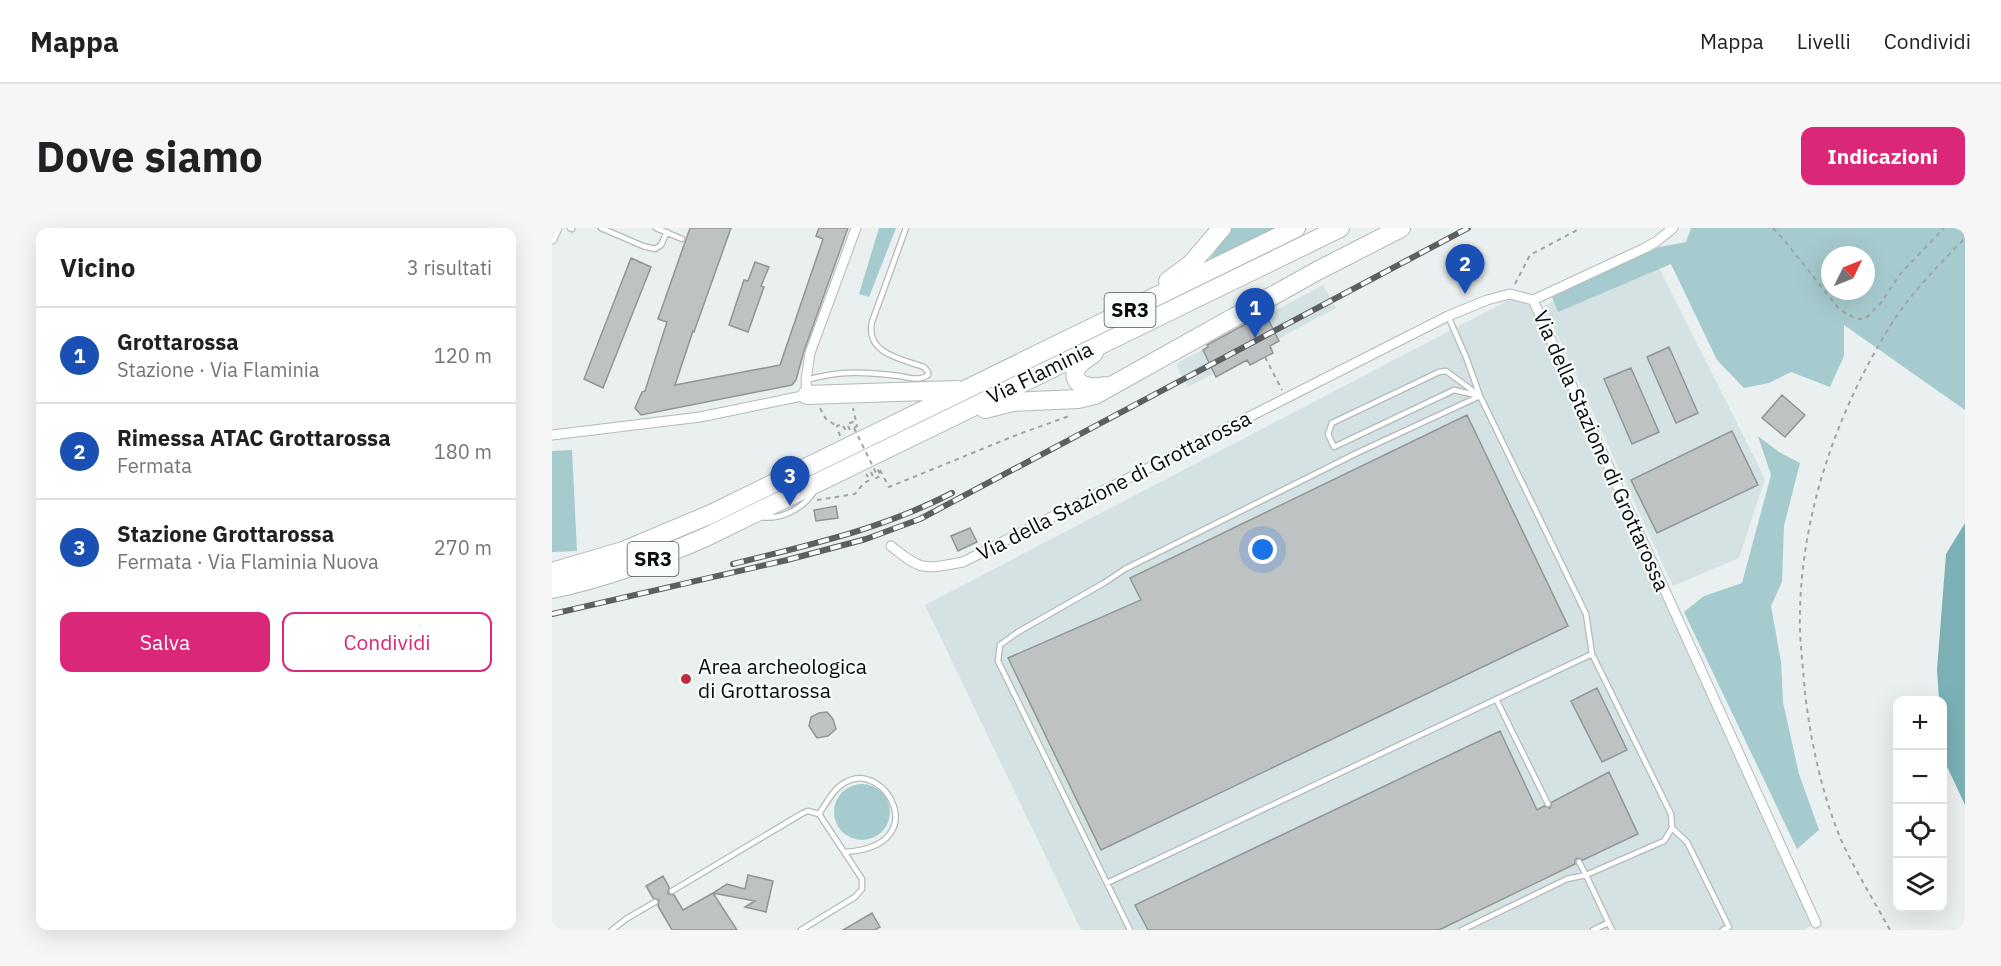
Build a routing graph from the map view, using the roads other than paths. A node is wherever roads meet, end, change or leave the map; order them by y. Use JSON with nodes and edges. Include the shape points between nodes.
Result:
{"nodes":[{"id":1,"x":557,"y":228,"type":"edge"},
{"id":2,"x":600,"y":228,"type":"edge"},
{"id":3,"x":656,"y":228,"type":"edge"},
{"id":4,"x":856,"y":228,"type":"edge"},
{"id":5,"x":906,"y":228,"type":"edge"},
{"id":6,"x":1222,"y":228,"type":"edge"},
{"id":7,"x":1296,"y":228,"type":"edge"},
{"id":8,"x":1340,"y":228,"type":"edge"},
{"id":9,"x":1401,"y":228,"type":"edge"},
{"id":10,"x":1673,"y":228,"type":"edge"},
{"id":11,"x":667,"y":232,"type":"junction"},
{"id":12,"x":552,"y":239,"type":"edge"},
{"id":13,"x":682,"y":239,"type":"dead end"},
{"id":14,"x":1533,"y":300,"type":"junction"},
{"id":15,"x":1448,"y":316,"type":"junction"},
{"id":16,"x":1113,"y":318,"type":"junction"},
{"id":17,"x":1112,"y":339,"type":"junction"},
{"id":18,"x":1115,"y":384,"type":"junction"},
{"id":19,"x":962,"y":390,"type":"junction"},
{"id":20,"x":811,"y":395,"type":"junction"},
{"id":21,"x":1480,"y":396,"type":"junction"},
{"id":22,"x":935,"y":424,"type":"junction"},
{"id":23,"x":552,"y":435,"type":"edge"},
{"id":24,"x":819,"y":481,"type":"junction"},
{"id":25,"x":750,"y":516,"type":"junction"},
{"id":26,"x":891,"y":546,"type":"dead end"},
{"id":27,"x":552,"y":572,"type":"edge"},
{"id":28,"x":552,"y":590,"type":"edge"},
{"id":29,"x":1592,"y":654,"type":"junction"},
{"id":30,"x":1496,"y":699,"type":"junction"},
{"id":31,"x":1548,"y":804,"type":"dead end"},
{"id":32,"x":819,"y":814,"type":"junction"},
{"id":33,"x":1672,"y":828,"type":"junction"},
{"id":34,"x":845,"y":852,"type":"junction"},
{"id":35,"x":1580,"y":862,"type":"dead end"},
{"id":36,"x":1586,"y":875,"type":"junction"},
{"id":37,"x":1107,"y":883,"type":"junction"},
{"id":38,"x":672,"y":891,"type":"dead end"},
{"id":39,"x":655,"y":902,"type":"dead end"},
{"id":40,"x":1608,"y":923,"type":"junction"},
{"id":41,"x":1818,"y":927,"type":"edge"},
{"id":42,"x":612,"y":930,"type":"edge"},
{"id":43,"x":801,"y":930,"type":"edge"},
{"id":44,"x":1130,"y":930,"type":"edge"},
{"id":45,"x":1462,"y":930,"type":"edge"},
{"id":46,"x":1593,"y":930,"type":"edge"},
{"id":47,"x":1612,"y":930,"type":"edge"},
{"id":48,"x":1723,"y":930,"type":"edge"}],
"edges":[{"from":1,"to":12,"type":"street"},
{"from":2,"to":11,"type":"lane","via":[[655,249]]},
{"from":3,"to":11,"type":"lane"},
{"from":4,"to":20,"type":"street","via":[[810,353]]},
{"from":5,"to":20,"type":"lane","via":[[872,322],[871,335],[888,354],[924,367],[928,375],[918,378],[863,371],[830,374]]},
{"from":6,"to":16,"type":"highway","via":[[1191,264]]},
{"from":7,"to":16,"type":"highway","name":"Via Flaminia","number":"SR3"},
{"from":8,"to":17,"type":"highway","name":"Via Flaminia","number":"SR3"},
{"from":9,"to":18,"type":"highway"},
{"from":10,"to":14,"type":"street","via":[[1645,248]]},
{"from":11,"to":13,"type":"lane"},
{"from":14,"to":15,"type":"street","name":"Via della Stazione di Grottarossa","via":[[1509,294]]},
{"from":14,"to":41,"type":"street","name":"Via della Stazione di Grottarossa"},
{"from":15,"to":21,"type":"lane"},
{"from":15,"to":26,"type":"street","name":"Via della Stazione di Grottarossa","via":[[963,562],[926,568]]},
{"from":16,"to":19,"type":"highway","name":"Via Flaminia","number":"SR3"},
{"from":17,"to":18,"type":"highway","via":[[1078,366],[1076,376],[1082,386],[1089,388]]},
{"from":17,"to":22,"type":"highway","name":"Via Flaminia","number":"SR3"},
{"from":18,"to":22,"type":"highway","via":[[1088,397],[1013,402]]},
{"from":19,"to":20,"type":"highway"},
{"from":19,"to":27,"type":"highway","number":"SR3","via":[[678,530]]},
{"from":20,"to":23,"type":"street","via":[[683,419]]},
{"from":21,"to":21,"type":"lane","via":[[1454,390],[1334,447],[1328,434],[1332,423],[1439,372],[1446,371]]},
{"from":21,"to":29,"type":"lane","via":[[1586,614]]},
{"from":21,"to":37,"type":"lane","via":[[1125,569],[1000,645],[998,662]]},
{"from":22,"to":24,"type":"highway","number":"SR3"},
{"from":24,"to":25,"type":"highway","number":"SR3"},
{"from":24,"to":25,"type":"lane","via":[[804,505],[778,518]]},
{"from":25,"to":28,"type":"highway","number":"SR3","via":[[652,559]]},
{"from":29,"to":30,"type":"lane"},
{"from":29,"to":33,"type":"lane","via":[[1671,814]]},
{"from":30,"to":31,"type":"lane"},
{"from":30,"to":37,"type":"lane"},
{"from":32,"to":34,"type":"lane"},
{"from":32,"to":34,"type":"lane","via":[[839,786],[849,780],[872,781],[893,802],[897,816],[886,837],[863,851]]},
{"from":32,"to":38,"type":"lane","via":[[803,813]]},
{"from":33,"to":36,"type":"lane","via":[[1664,841]]},
{"from":33,"to":48,"type":"lane","via":[[1688,842],[1729,927]]},
{"from":34,"to":43,"type":"lane","via":[[862,879],[862,889]]},
{"from":35,"to":36,"type":"lane"},
{"from":36,"to":40,"type":"lane"},
{"from":36,"to":45,"type":"lane","via":[[1567,879]]},
{"from":37,"to":44,"type":"lane"},
{"from":39,"to":42,"type":"lane"},
{"from":40,"to":46,"type":"lane"},
{"from":40,"to":47,"type":"lane"}]}
